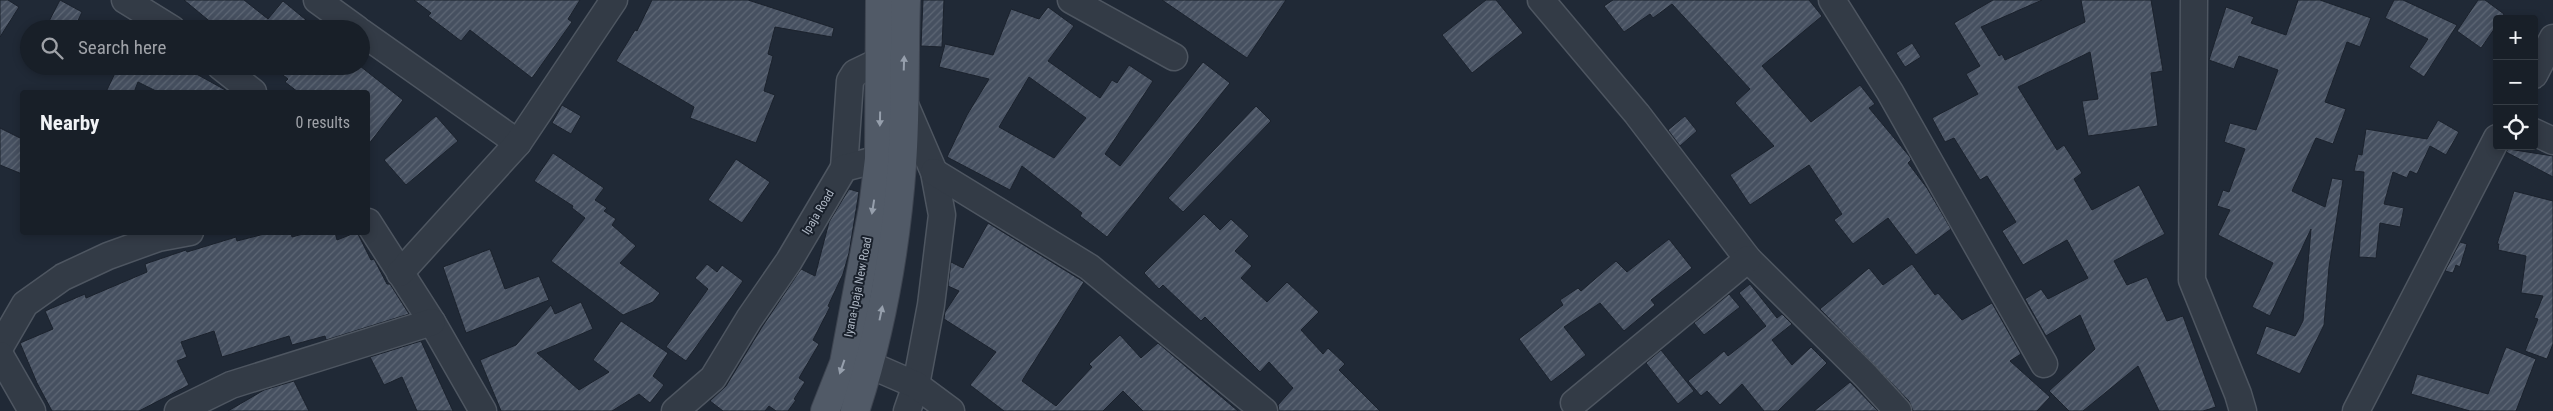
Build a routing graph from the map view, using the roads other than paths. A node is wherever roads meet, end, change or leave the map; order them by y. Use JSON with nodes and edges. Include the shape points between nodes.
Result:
{"nodes":[{"id":1,"x":125,"y":0,"type":"edge"},
{"id":2,"x":317,"y":0,"type":"edge"},
{"id":3,"x":614,"y":0,"type":"edge"},
{"id":4,"x":880,"y":0,"type":"edge"},
{"id":5,"x":906,"y":0,"type":"edge"},
{"id":6,"x":1071,"y":0,"type":"edge"},
{"id":7,"x":1542,"y":0,"type":"edge"},
{"id":8,"x":1832,"y":0,"type":"edge"},
{"id":9,"x":2194,"y":0,"type":"edge"},
{"id":10,"x":157,"y":20,"type":"edge"},
{"id":11,"x":345,"y":20,"type":"edge"},
{"id":12,"x":370,"y":38,"type":"edge"},
{"id":13,"x":2553,"y":38,"type":"edge"},
{"id":14,"x":1174,"y":57,"type":"dead end"},
{"id":15,"x":880,"y":61,"type":"junction"},
{"id":16,"x":2538,"y":67,"type":"edge"},
{"id":17,"x":231,"y":75,"type":"edge"},
{"id":18,"x":250,"y":90,"type":"edge"},
{"id":19,"x":903,"y":100,"type":"junction"},
{"id":20,"x":2538,"y":134,"type":"edge"},
{"id":21,"x":2553,"y":141,"type":"edge"},
{"id":22,"x":518,"y":142,"type":"junction"},
{"id":23,"x":2493,"y":146,"type":"edge"},
{"id":24,"x":891,"y":162,"type":"junction"},
{"id":25,"x":844,"y":168,"type":"junction"},
{"id":26,"x":934,"y":172,"type":"junction"},
{"id":27,"x":370,"y":225,"type":"edge"},
{"id":28,"x":174,"y":235,"type":"edge"},
{"id":29,"x":1748,"y":259,"type":"junction"},
{"id":30,"x":400,"y":273,"type":"junction"},
{"id":31,"x":432,"y":322,"type":"junction"},
{"id":32,"x":0,"y":347,"type":"edge"},
{"id":33,"x":0,"y":355,"type":"edge"},
{"id":34,"x":2044,"y":364,"type":"dead end"},
{"id":35,"x":870,"y":365,"type":"junction"},
{"id":36,"x":916,"y":385,"type":"junction"},
{"id":37,"x":1574,"y":403,"type":"dead end"},
{"id":38,"x":1894,"y":410,"type":"edge"},
{"id":39,"x":32,"y":411,"type":"edge"},
{"id":40,"x":178,"y":411,"type":"edge"},
{"id":41,"x":483,"y":411,"type":"edge"},
{"id":42,"x":675,"y":411,"type":"edge"},
{"id":43,"x":825,"y":411,"type":"edge"},
{"id":44,"x":854,"y":411,"type":"edge"},
{"id":45,"x":907,"y":411,"type":"edge"},
{"id":46,"x":951,"y":411,"type":"edge"},
{"id":47,"x":1264,"y":411,"type":"edge"},
{"id":48,"x":2243,"y":411,"type":"edge"},
{"id":49,"x":2356,"y":411,"type":"edge"}],
"edges":[{"from":1,"to":10,"type":"street"},
{"from":2,"to":11,"type":"street"},
{"from":3,"to":22,"type":"street"},
{"from":4,"to":15,"type":"main road"},
{"from":19,"to":5,"type":"main road","one_way":true},
{"from":6,"to":14,"type":"street"},
{"from":7,"to":29,"type":"street","via":[[1637,114]]},
{"from":8,"to":34,"type":"street","via":[[1890,92]]},
{"from":9,"to":48,"type":"street","via":[[2192,280]]},
{"from":12,"to":22,"type":"street"},
{"from":13,"to":16,"type":"street"},
{"from":15,"to":24,"type":"main road","one_way":true},
{"from":15,"to":25,"type":"street","via":[[854,73],[850,81]]},
{"from":17,"to":18,"type":"street"},
{"from":19,"to":24,"type":"main road"},
{"from":19,"to":26,"type":"street"},
{"from":20,"to":21,"type":"street"},
{"from":22,"to":30,"type":"street"},
{"from":23,"to":49,"type":"street"},
{"from":24,"to":25,"type":"street"},
{"from":35,"to":24,"type":"main road","name":"Iyana-Ipaja New Road","one_way":true,"via":[[887,282]]},
{"from":24,"to":43,"type":"main road","name":"Iyana-Ipaja New Road","one_way":true,"via":[[873,208],[844,363]]},
{"from":25,"to":42,"type":"street","name":"Ipaja Road","via":[[789,261],[713,378]]},
{"from":26,"to":36,"type":"street","via":[[942,215]]},
{"from":26,"to":47,"type":"street","via":[[1089,267]]},
{"from":27,"to":30,"type":"street"},
{"from":28,"to":32,"type":"street","via":[[108,256],[64,277],[25,304]]},
{"from":29,"to":37,"type":"street"},
{"from":29,"to":38,"type":"street","via":[[1865,375]]},
{"from":30,"to":31,"type":"street"},
{"from":31,"to":40,"type":"street","via":[[231,385]]},
{"from":31,"to":41,"type":"street"},
{"from":33,"to":39,"type":"street"},
{"from":35,"to":36,"type":"street"},
{"from":35,"to":44,"type":"main road","name":"Iyana-Ipaja New Road"},
{"from":36,"to":45,"type":"street"},
{"from":36,"to":46,"type":"street"}]}
